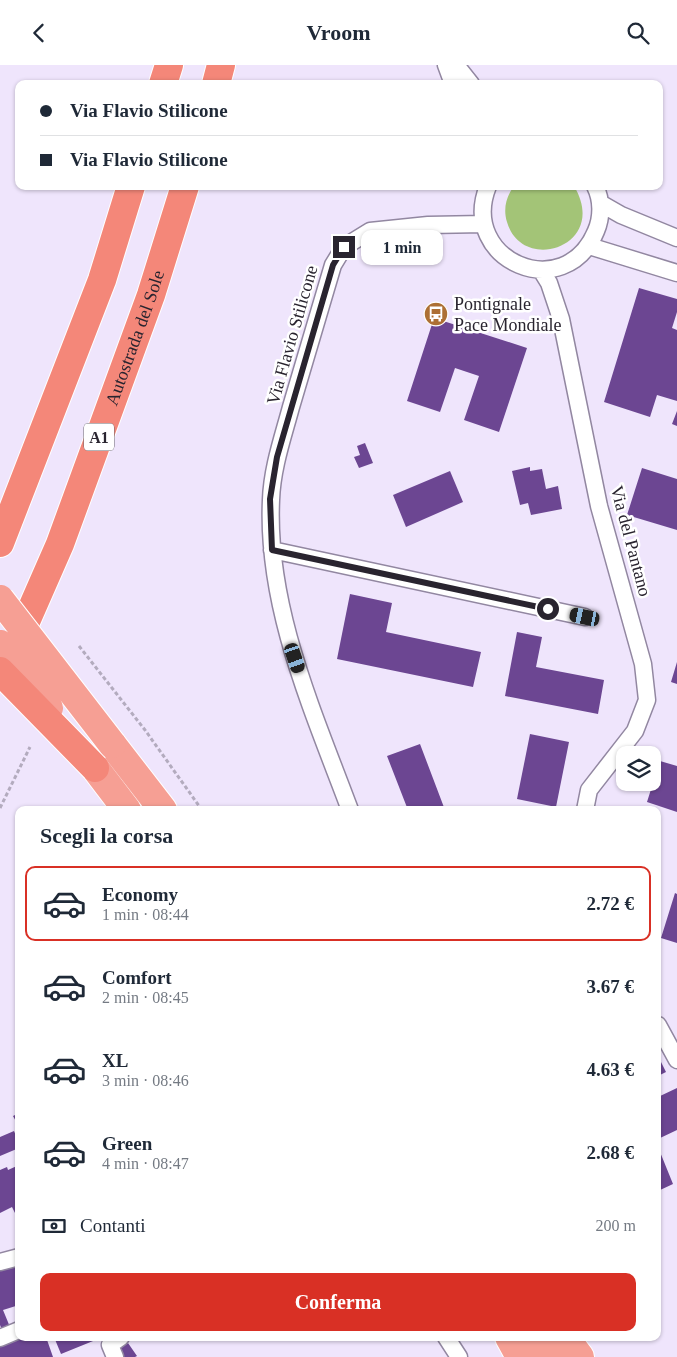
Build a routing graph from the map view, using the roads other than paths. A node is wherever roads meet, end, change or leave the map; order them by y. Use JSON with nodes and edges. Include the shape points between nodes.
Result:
{"nodes":[{"id":1,"x":169,"y":65,"type":"edge"},
{"id":2,"x":221,"y":65,"type":"edge"},
{"id":3,"x":446,"y":65,"type":"edge"},
{"id":4,"x":456,"y":65,"type":"edge"},
{"id":5,"x":164,"y":80,"type":"edge"},
{"id":6,"x":217,"y":80,"type":"edge"},
{"id":7,"x":452,"y":80,"type":"edge"},
{"id":8,"x":468,"y":80,"type":"edge"},
{"id":9,"x":130,"y":190,"type":"edge"},
{"id":10,"x":183,"y":190,"type":"edge"},
{"id":11,"x":487,"y":190,"type":"edge"},
{"id":12,"x":596,"y":190,"type":"edge"},
{"id":13,"x":600,"y":203,"type":"junction"},
{"id":14,"x":484,"y":224,"type":"junction"},
{"id":15,"x":677,"y":238,"type":"edge"},
{"id":16,"x":589,"y":246,"type":"junction"},
{"id":17,"x":541,"y":270,"type":"junction"},
{"id":18,"x":677,"y":273,"type":"edge"},
{"id":19,"x":0,"y":543,"type":"edge"},
{"id":20,"x":272,"y":550,"type":"junction"},
{"id":21,"x":0,"y":599,"type":"edge"},
{"id":22,"x":585,"y":617,"type":"dead end"},
{"id":23,"x":0,"y":644,"type":"edge"},
{"id":24,"x":0,"y":671,"type":"edge"},
{"id":25,"x":0,"y":683,"type":"edge"},
{"id":26,"x":95,"y":768,"type":"junction"},
{"id":27,"x":125,"y":806,"type":"edge"},
{"id":28,"x":160,"y":806,"type":"edge"},
{"id":29,"x":349,"y":806,"type":"edge"},
{"id":30,"x":586,"y":806,"type":"edge"},
{"id":31,"x":661,"y":1031,"type":"edge"},
{"id":32,"x":677,"y":1060,"type":"edge"},
{"id":33,"x":15,"y":1258,"type":"edge"},
{"id":34,"x":0,"y":1262,"type":"edge"},
{"id":35,"x":15,"y":1332,"type":"edge"},
{"id":36,"x":0,"y":1338,"type":"edge"},
{"id":37,"x":116,"y":1341,"type":"edge"},
{"id":38,"x":449,"y":1341,"type":"edge"},
{"id":39,"x":511,"y":1341,"type":"edge"},
{"id":40,"x":538,"y":1341,"type":"edge"},
{"id":41,"x":569,"y":1341,"type":"edge"},
{"id":42,"x":115,"y":1357,"type":"edge"},
{"id":43,"x":459,"y":1357,"type":"edge"},
{"id":44,"x":520,"y":1357,"type":"edge"},
{"id":45,"x":550,"y":1357,"type":"edge"},
{"id":46,"x":580,"y":1357,"type":"edge"}],
"edges":[{"from":1,"to":5,"type":"highway"},
{"from":2,"to":6,"type":"highway"},
{"from":3,"to":7,"type":"street"},
{"from":4,"to":8,"type":"street"},
{"from":9,"to":19,"type":"highway","via":[[102,280]]},
{"from":10,"to":25,"type":"highway","name":"Autostrada del Sole","number":"A1","via":[[152,295],[63,535]]},
{"from":11,"to":14,"type":"street"},
{"from":12,"to":13,"type":"street"},
{"from":13,"to":15,"type":"street"},
{"from":13,"to":16,"type":"street","via":[[598,227]]},
{"from":14,"to":17,"type":"street","via":[[490,240],[505,257],[518,265]]},
{"from":14,"to":20,"type":"street","name":"Via Flavio Stilicone","via":[[370,231],[344,247],[333,265],[277,457],[270,499]]},
{"from":16,"to":17,"type":"street","via":[[572,261]]},
{"from":16,"to":18,"type":"street"},
{"from":17,"to":30,"type":"street","name":"Via del Pantano","via":[[561,319],[599,506],[643,664],[647,700],[635,731],[589,790]]},
{"from":20,"to":22,"type":"street"},
{"from":20,"to":29,"type":"street","name":"Via Flavio Stilicone","via":[[282,612],[295,658]]},
{"from":21,"to":28,"type":"highway","bridge":true},
{"from":23,"to":26,"type":"highway","bridge":true},
{"from":24,"to":26,"type":"highway","bridge":true},
{"from":26,"to":27,"type":"highway"},
{"from":31,"to":32,"type":"street"},
{"from":33,"to":34,"type":"street"},
{"from":35,"to":36,"type":"street"},
{"from":37,"to":42,"type":"street","via":[[110,1345]]},
{"from":38,"to":43,"type":"street"},
{"from":39,"to":44,"type":"highway"},
{"from":40,"to":45,"type":"highway"},
{"from":41,"to":46,"type":"highway"}]}
